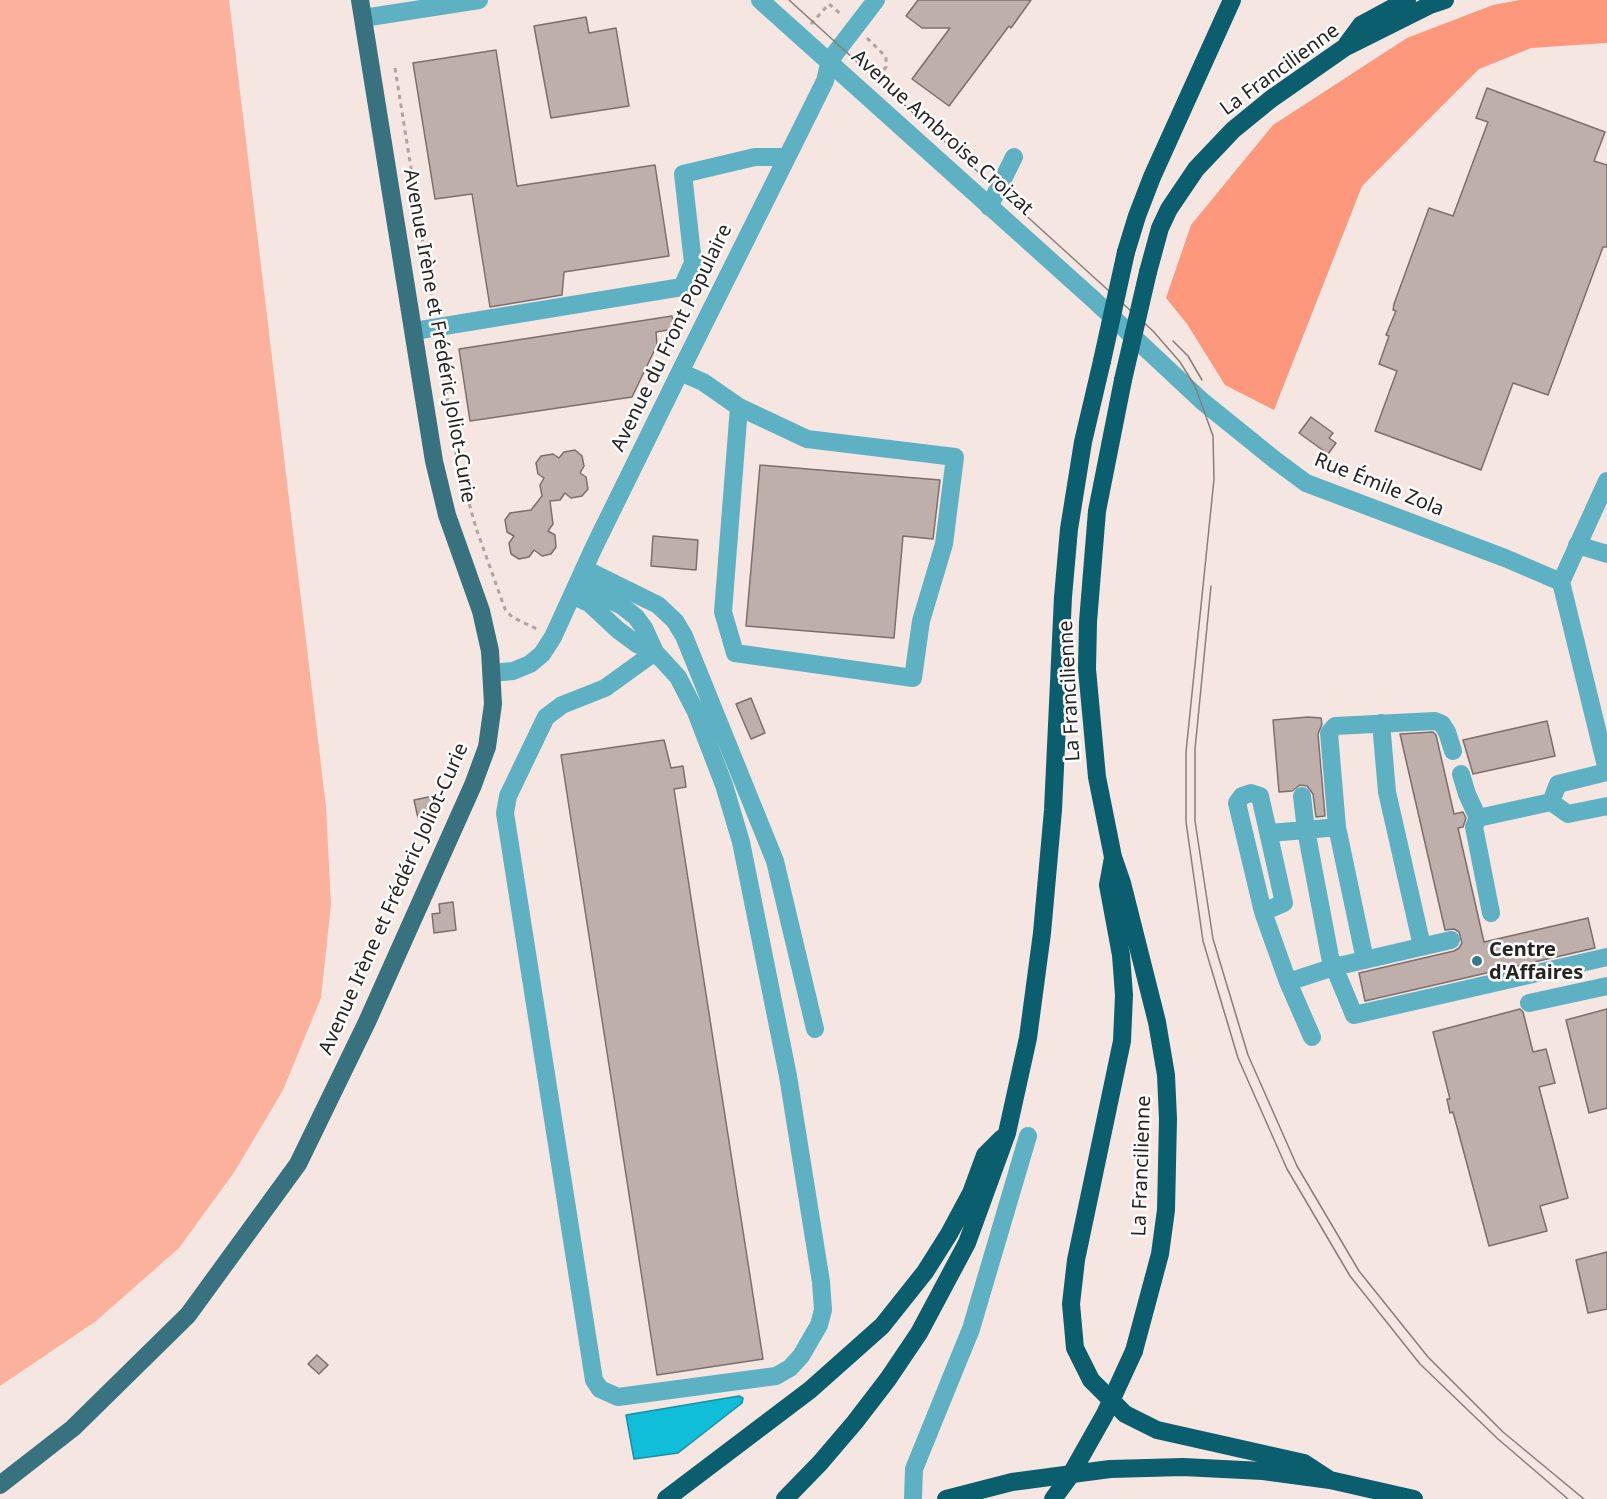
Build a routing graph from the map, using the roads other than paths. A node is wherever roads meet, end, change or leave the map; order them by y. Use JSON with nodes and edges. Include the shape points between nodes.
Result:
{"nodes":[{"id":1,"x":360,"y":0,"type":"edge"},
{"id":2,"x":479,"y":0,"type":"edge"},
{"id":3,"x":760,"y":0,"type":"edge"},
{"id":4,"x":876,"y":0,"type":"edge"},
{"id":5,"x":1232,"y":0,"type":"edge"},
{"id":6,"x":1407,"y":0,"type":"edge"},
{"id":7,"x":1445,"y":0,"type":"edge"},
{"id":8,"x":363,"y":18,"type":"junction"},
{"id":9,"x":1344,"y":48,"type":"junction"},
{"id":10,"x":830,"y":60,"type":"junction"},
{"id":11,"x":787,"y":157,"type":"junction"},
{"id":12,"x":1014,"y":157,"type":"dead end"},
{"id":13,"x":989,"y":207,"type":"junction"},
{"id":14,"x":1094,"y":300,"type":"joint"},
{"id":15,"x":414,"y":331,"type":"junction"},
{"id":16,"x":680,"y":372,"type":"junction"},
{"id":17,"x":739,"y":407,"type":"junction"},
{"id":18,"x":1607,"y":481,"type":"edge"},
{"id":19,"x":1577,"y":545,"type":"junction"},
{"id":20,"x":1607,"y":554,"type":"edge"},
{"id":21,"x":1561,"y":582,"type":"junction"},
{"id":22,"x":578,"y":583,"type":"junction"},
{"id":23,"x":655,"y":652,"type":"junction"},
{"id":24,"x":492,"y":673,"type":"junction"},
{"id":25,"x":1381,"y":723,"type":"junction"},
{"id":26,"x":1453,"y":752,"type":"dead end"},
{"id":27,"x":1607,"y":771,"type":"edge"},
{"id":28,"x":1461,"y":774,"type":"dead end"},
{"id":29,"x":1302,"y":796,"type":"dead end"},
{"id":30,"x":1551,"y":802,"type":"junction"},
{"id":31,"x":1607,"y":806,"type":"edge"},
{"id":32,"x":1478,"y":818,"type":"junction"},
{"id":33,"x":1337,"y":827,"type":"junction"},
{"id":34,"x":1305,"y":830,"type":"junction"},
{"id":35,"x":1269,"y":833,"type":"junction"},
{"id":36,"x":1113,"y":857,"type":"junction"},
{"id":37,"x":1263,"y":912,"type":"junction"},
{"id":38,"x":1491,"y":914,"type":"dead end"},
{"id":39,"x":1451,"y":940,"type":"dead end"},
{"id":40,"x":1422,"y":946,"type":"junction"},
{"id":41,"x":1607,"y":957,"type":"edge"},
{"id":42,"x":1365,"y":960,"type":"junction"},
{"id":43,"x":1334,"y":967,"type":"junction"},
{"id":44,"x":1288,"y":981,"type":"junction"},
{"id":45,"x":1607,"y":986,"type":"edge"},
{"id":46,"x":1529,"y":1003,"type":"dead end"},
{"id":47,"x":814,"y":1029,"type":"dead end"},
{"id":48,"x":1312,"y":1037,"type":"dead end"},
{"id":49,"x":1007,"y":1133,"type":"junction"},
{"id":50,"x":1028,"y":1136,"type":"dead end"},
{"id":51,"x":1330,"y":1480,"type":"junction"},
{"id":52,"x":0,"y":1485,"type":"edge"},
{"id":53,"x":666,"y":1499,"type":"edge"},
{"id":54,"x":785,"y":1499,"type":"edge"},
{"id":55,"x":913,"y":1499,"type":"edge"},
{"id":56,"x":946,"y":1499,"type":"edge"},
{"id":57,"x":1053,"y":1499,"type":"edge"},
{"id":58,"x":1414,"y":1499,"type":"edge"}],
"edges":[{"from":1,"to":8,"type":"main road","name":"Avenue Irène et Frédéric Joliot-Curie"},
{"from":2,"to":8,"type":"street"},
{"from":3,"to":10,"type":"street","name":"Avenue Ambroise Croizat"},
{"from":4,"to":10,"type":"street","name":"Avenue du Front Populaire"},
{"from":5,"to":49,"type":"highway","name":"La Francilienne","bridge":true,"via":[[1137,216],[1083,442],[1063,597],[1053,810],[1042,933],[1028,1038]]},
{"from":6,"to":9,"type":"highway","via":[[1361,25]]},
{"from":7,"to":9,"type":"highway","name":"La Francilienne"},
{"from":8,"to":15,"type":"main road","name":"Avenue Irène et Frédéric Joliot-Curie"},
{"from":9,"to":36,"type":"highway","name":"La Francilienne","bridge":true,"via":[[1271,99],[1212,151],[1169,209],[1148,272],[1097,511],[1088,622],[1087,669],[1097,777]]},
{"from":10,"to":11,"type":"street","name":"Avenue du Front Populaire","via":[[825,81]]},
{"from":10,"to":13,"type":"street","name":"Avenue Ambroise Croizat"},
{"from":11,"to":15,"type":"street","via":[[755,157],[682,174],[693,263],[682,287]]},
{"from":11,"to":16,"type":"street","name":"Avenue du Front Populaire"},
{"from":12,"to":13,"type":"street"},
{"from":13,"to":14,"type":"street","name":"Avenue Ambroise Croizat"},
{"from":14,"to":21,"type":"street","name":"Rue Émile Zola","via":[[1215,412],[1306,483]]},
{"from":15,"to":24,"type":"main road","name":"Avenue Irène et Frédéric Joliot-Curie","via":[[442,495],[481,611]]},
{"from":16,"to":17,"type":"street","via":[[704,382]]},
{"from":16,"to":22,"type":"street","name":"Avenue du Front Populaire"},
{"from":17,"to":17,"type":"street","via":[[723,612],[735,653],[914,678],[921,621],[944,544],[955,457],[807,439]]},
{"from":18,"to":19,"type":"street"},
{"from":19,"to":20,"type":"street"},
{"from":19,"to":21,"type":"street"},
{"from":21,"to":27,"type":"street"},
{"from":22,"to":23,"type":"street","via":[[589,603],[618,630]]},
{"from":22,"to":23,"type":"street","via":[[636,617]]},
{"from":22,"to":24,"type":"street","name":"Avenue du Front Populaire","via":[[542,654],[513,671]]},
{"from":22,"to":47,"type":"street","via":[[658,606],[675,621],[684,636],[776,861]]},
{"from":23,"to":23,"type":"street","via":[[605,688],[562,705],[546,717],[508,796],[505,813],[594,1380],[600,1389],[618,1397],[776,1376],[801,1356],[823,1310],[788,1076],[741,842],[696,712],[678,677]]},
{"from":24,"to":52,"type":"main road","name":"Avenue Irène et Frédéric Joliot-Curie","via":[[490,732],[479,770],[298,1164],[188,1315],[73,1428]]},
{"from":25,"to":26,"type":"street","via":[[1435,721],[1447,732]]},
{"from":25,"to":33,"type":"street","via":[[1335,726],[1329,733]]},
{"from":25,"to":40,"type":"street","via":[[1387,792]]},
{"from":27,"to":30,"type":"street","via":[[1558,784]]},
{"from":28,"to":32,"type":"street"},
{"from":29,"to":34,"type":"street"},
{"from":30,"to":31,"type":"street","via":[[1568,814]]},
{"from":30,"to":32,"type":"street"},
{"from":32,"to":38,"type":"street","via":[[1474,827]]},
{"from":33,"to":34,"type":"street"},
{"from":33,"to":42,"type":"street"},
{"from":34,"to":35,"type":"street"},
{"from":34,"to":43,"type":"street"},
{"from":35,"to":37,"type":"street","via":[[1284,903]]},
{"from":35,"to":37,"type":"street","via":[[1260,796],[1242,796],[1237,803]]},
{"from":36,"to":51,"type":"highway","via":[[1108,885],[1121,955],[1122,1041],[1076,1260],[1071,1304],[1075,1348],[1091,1380],[1125,1414],[1157,1430],[1305,1463]]},
{"from":36,"to":57,"type":"highway","name":"La Francilienne","bridge":true,"via":[[1157,1022],[1166,1075],[1167,1210],[1160,1254],[1134,1351],[1106,1414]]},
{"from":37,"to":44,"type":"street"},
{"from":39,"to":40,"type":"street"},
{"from":40,"to":42,"type":"street"},
{"from":41,"to":43,"type":"street","via":[[1354,1015]]},
{"from":42,"to":43,"type":"street"},
{"from":43,"to":44,"type":"street"},
{"from":44,"to":48,"type":"street"},
{"from":45,"to":46,"type":"street"},
{"from":49,"to":53,"type":"highway","via":[[985,1155],[971,1192],[925,1272],[882,1326],[810,1390]]},
{"from":49,"to":54,"type":"highway","name":"La Francilienne","via":[[967,1243],[919,1333],[855,1422]]},
{"from":50,"to":55,"type":"street","via":[[971,1329],[914,1469]]},
{"from":51,"to":56,"type":"highway","via":[[1263,1471],[1110,1469],[1012,1482]]},
{"from":51,"to":58,"type":"highway"}]}
